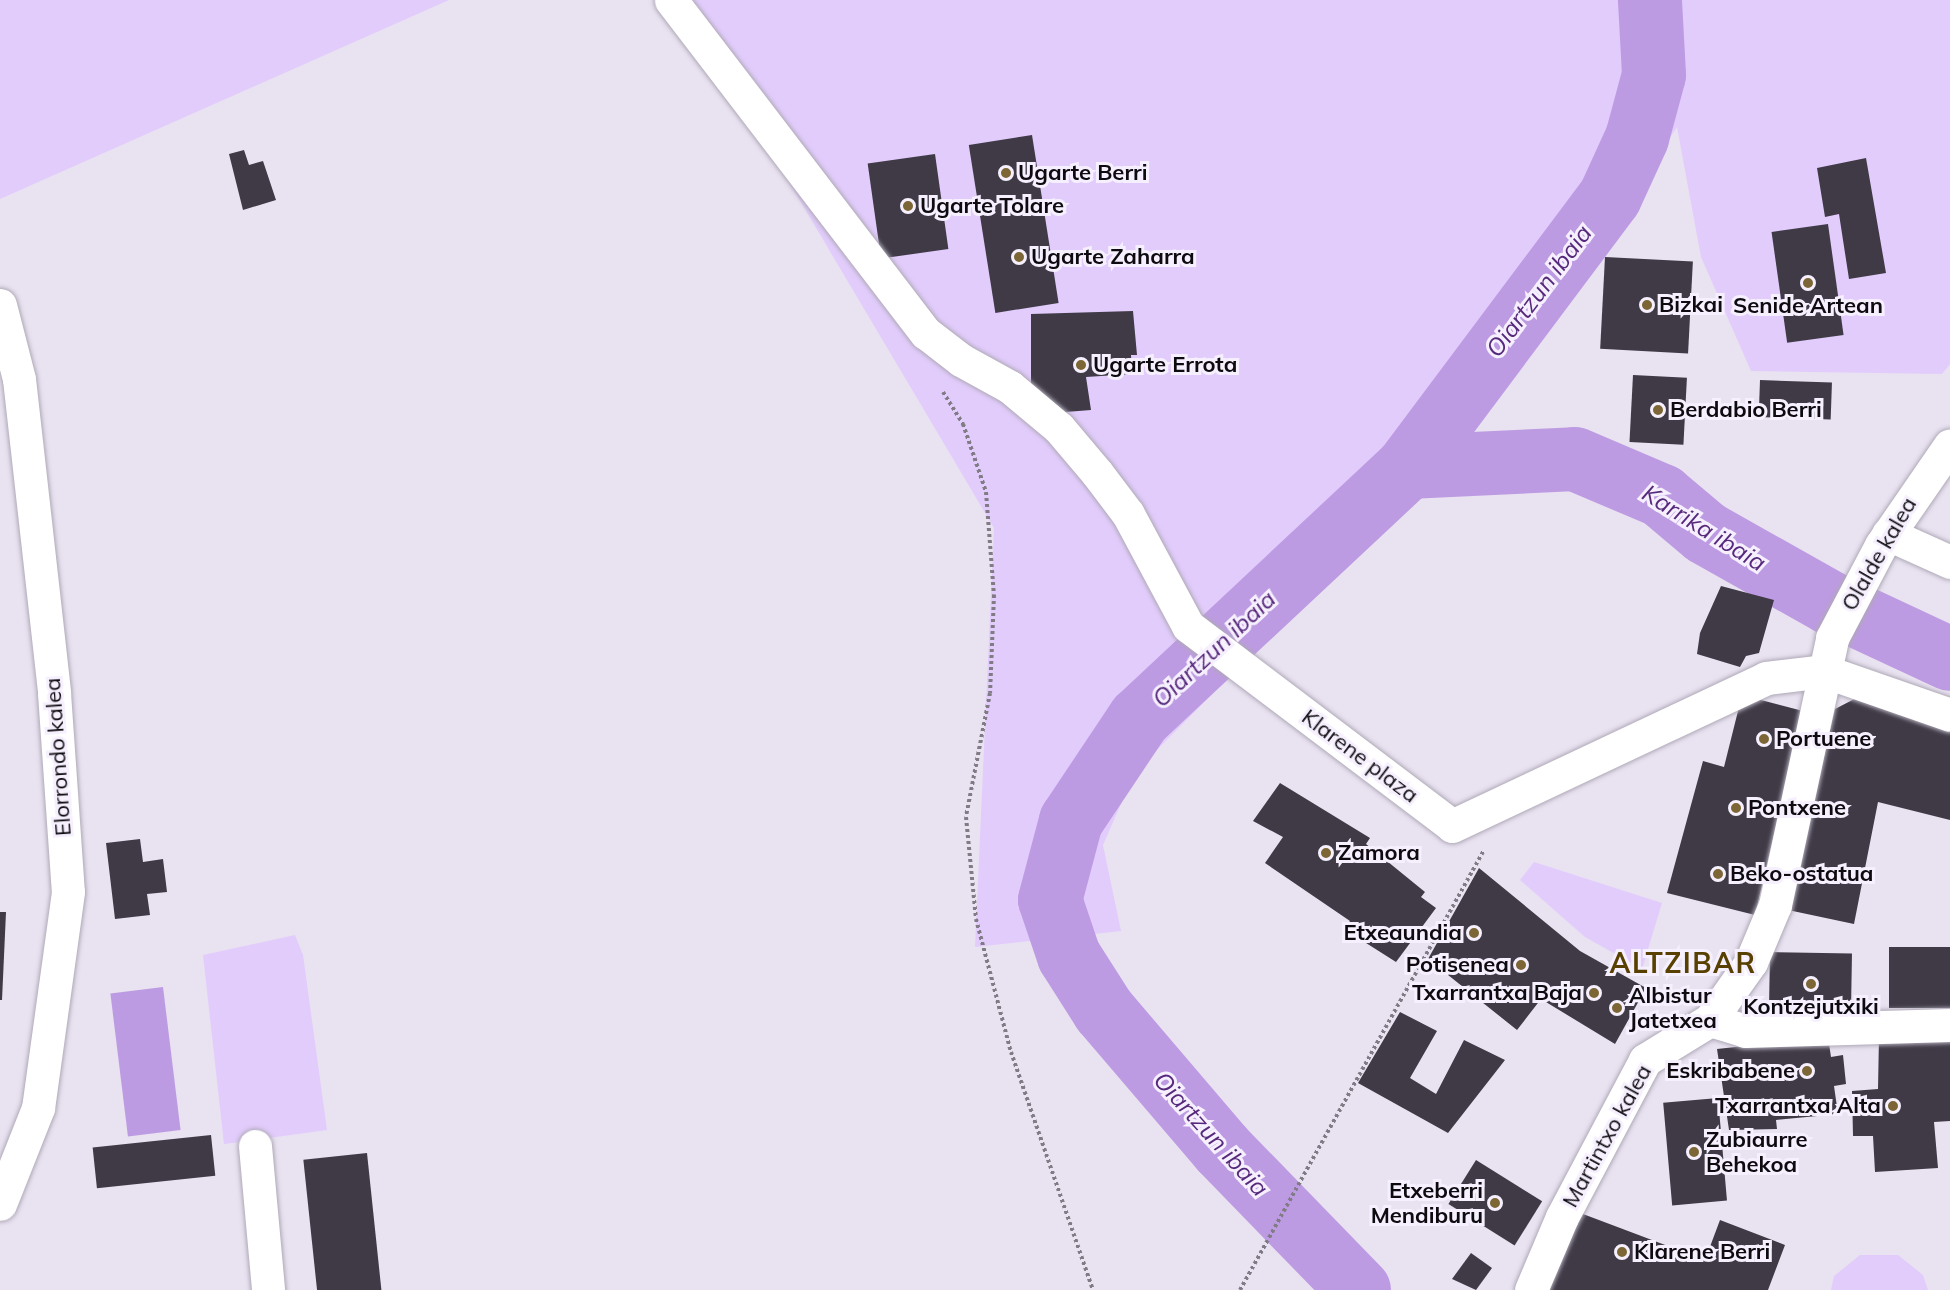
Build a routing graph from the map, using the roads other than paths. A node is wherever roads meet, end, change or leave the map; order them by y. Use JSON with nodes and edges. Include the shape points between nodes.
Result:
{"nodes":[{"id":1,"x":672,"y":2,"type":"edge"},
{"id":2,"x":0,"y":305,"type":"edge"},
{"id":3,"x":1950,"y":445,"type":"edge"},
{"id":4,"x":1888,"y":534,"type":"junction"},
{"id":5,"x":1950,"y":562,"type":"edge"},
{"id":6,"x":1824,"y":671,"type":"junction"},
{"id":7,"x":1950,"y":715,"type":"edge"},
{"id":8,"x":1710,"y":1020,"type":"junction"},
{"id":9,"x":1950,"y":1025,"type":"edge"},
{"id":10,"x":255,"y":1146,"type":"dead end"},
{"id":11,"x":0,"y":1204,"type":"edge"},
{"id":12,"x":268,"y":1290,"type":"edge"},
{"id":13,"x":1531,"y":1290,"type":"edge"}],
"edges":[{"from":1,"to":6,"type":"street","name":"Klarene plaza","via":[[926,333],[961,360],[1010,387],[1059,428],[1097,473],[1128,514],[1188,626],[1452,826],[1766,678]]},
{"from":2,"to":11,"type":"street","name":"Elorrondo kalea","via":[[20,379],[54,693],[68,892],[38,1108]]},
{"from":3,"to":4,"type":"street","name":"Olalde kalea"},
{"from":4,"to":5,"type":"street"},
{"from":4,"to":6,"type":"street","name":"Olalde kalea","via":[[1832,638]]},
{"from":6,"to":7,"type":"street"},
{"from":6,"to":8,"type":"street","name":"Martintxo kalea","via":[[1775,905],[1751,962]]},
{"from":8,"to":9,"type":"street","via":[[1745,1031]]},
{"from":8,"to":13,"type":"street","name":"Martintxo kalea","via":[[1645,1060],[1562,1217]]},
{"from":10,"to":12,"type":"street"}]}
